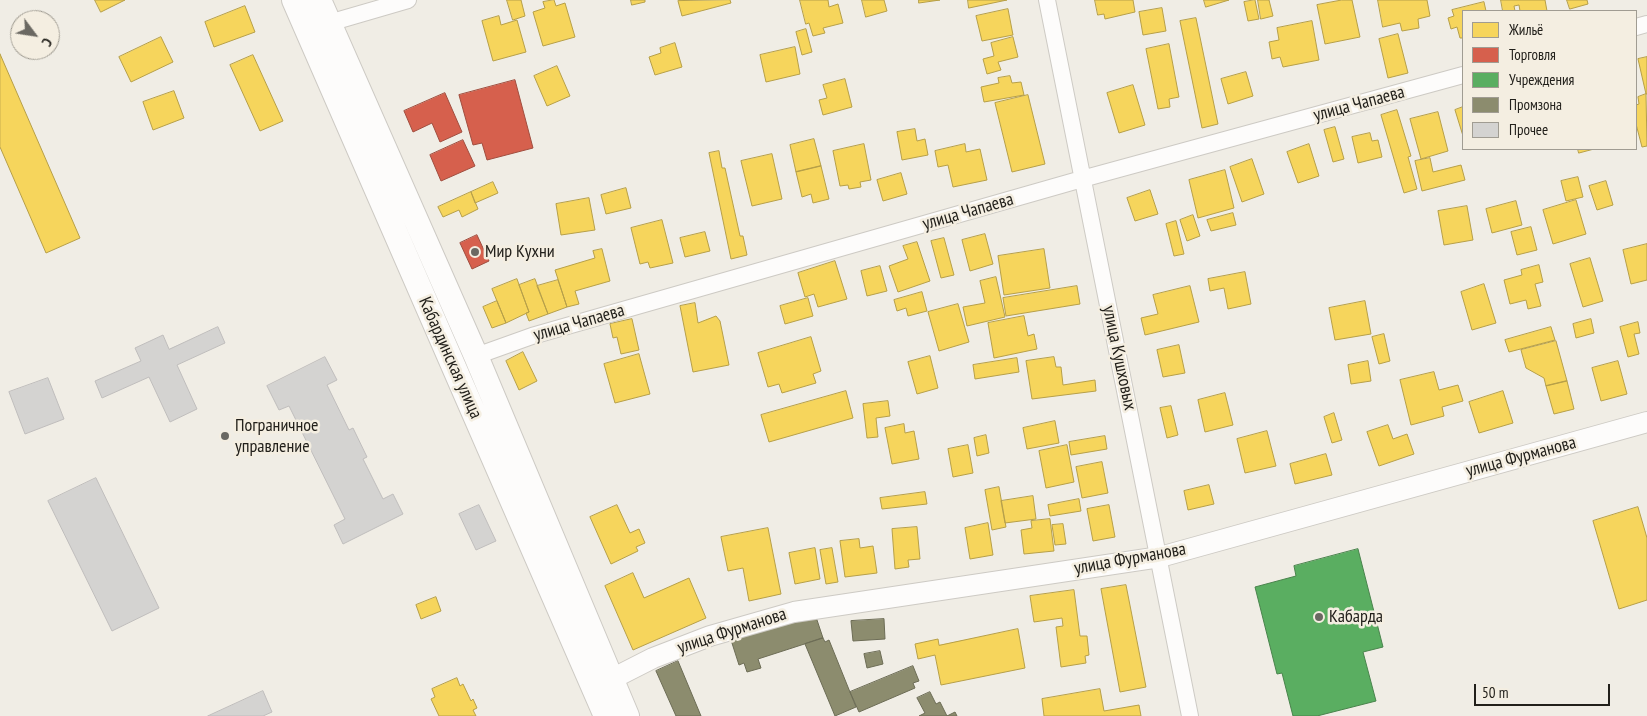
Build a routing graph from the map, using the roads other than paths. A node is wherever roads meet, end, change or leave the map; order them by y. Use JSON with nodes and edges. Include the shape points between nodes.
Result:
{"nodes":[{"id":1,"x":294,"y":0,"type":"edge"},
{"id":2,"x":319,"y":0,"type":"edge"},
{"id":3,"x":408,"y":0,"type":"edge"},
{"id":4,"x":1047,"y":0,"type":"edge"},
{"id":5,"x":329,"y":23,"type":"junction"},
{"id":6,"x":1462,"y":75,"type":"edge"},
{"id":7,"x":1082,"y":179,"type":"junction"},
{"id":8,"x":476,"y":356,"type":"junction"},
{"id":9,"x":1647,"y":422,"type":"edge"},
{"id":10,"x":1160,"y":557,"type":"junction"},
{"id":11,"x":603,"y":684,"type":"junction"},
{"id":12,"x":606,"y":716,"type":"edge"},
{"id":13,"x":627,"y":716,"type":"edge"},
{"id":14,"x":1190,"y":716,"type":"edge"}],
"edges":[{"from":1,"to":11,"type":"main road","name":"Кабардинская улица"},
{"from":2,"to":5,"type":"main road","name":"Кабардинская улица"},
{"from":3,"to":5,"type":"street"},
{"from":4,"to":7,"type":"street","name":"улица Кушховых"},
{"from":5,"to":8,"type":"main road","name":"Кабардинская улица"},
{"from":6,"to":7,"type":"street","name":"улица Чапаева"},
{"from":7,"to":8,"type":"street","name":"улица Чапаева","via":[[532,336]]},
{"from":7,"to":10,"type":"street","name":"улица Кушховых"},
{"from":8,"to":11,"type":"main road","name":"Кабардинская улица"},
{"from":9,"to":10,"type":"street","name":"улица Фурманова"},
{"from":10,"to":11,"type":"street","name":"улица Фурманова","via":[[794,612],[710,636],[653,658]]},
{"from":10,"to":14,"type":"street","name":"улица Кушховых"},
{"from":11,"to":12,"type":"main road","name":"Кабардинская улица"},
{"from":11,"to":13,"type":"main road","name":"Кабардинская улица"}]}
